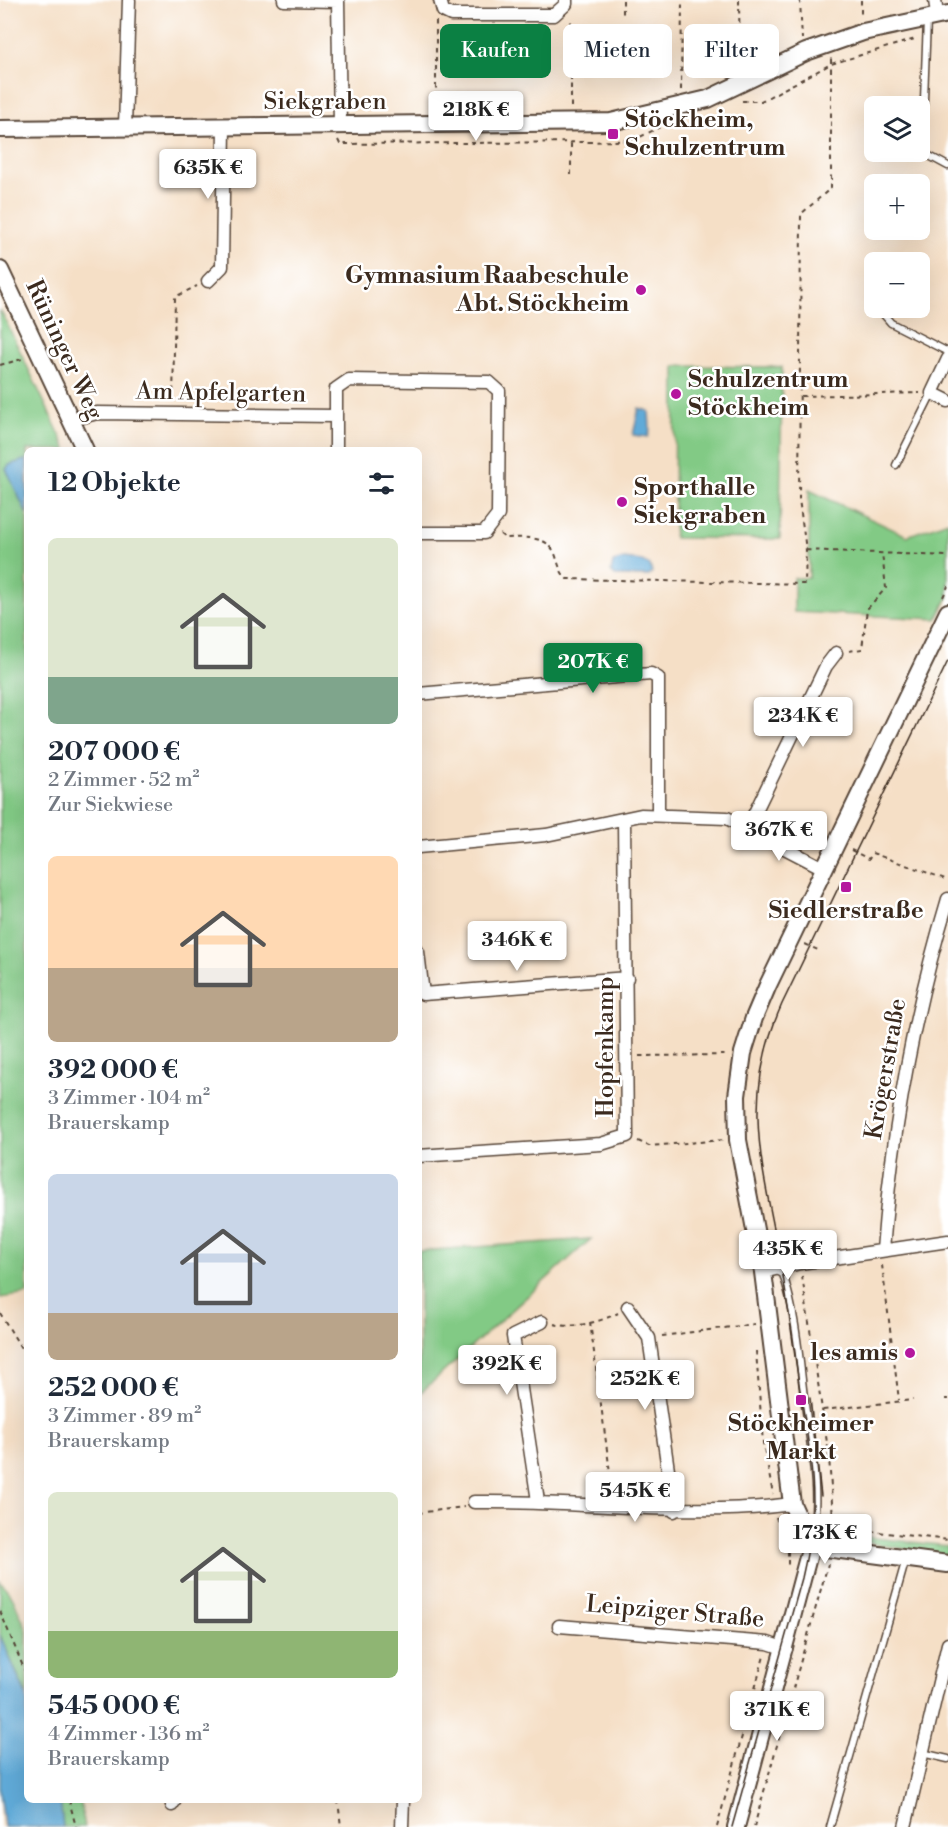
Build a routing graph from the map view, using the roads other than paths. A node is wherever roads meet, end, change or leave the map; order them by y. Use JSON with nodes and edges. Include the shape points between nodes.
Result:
{"nodes":[{"id":1,"x":129,"y":0,"type":"edge"},
{"id":2,"x":284,"y":0,"type":"edge"},
{"id":3,"x":338,"y":0,"type":"edge"},
{"id":4,"x":564,"y":5,"type":"edge"},
{"id":5,"x":441,"y":6,"type":"edge"},
{"id":6,"x":937,"y":12,"type":"edge"},
{"id":7,"x":340,"y":125,"type":"junction"},
{"id":8,"x":224,"y":126,"type":"junction"},
{"id":9,"x":125,"y":128,"type":"junction"},
{"id":10,"x":0,"y":129,"type":"edge"},
{"id":11,"x":948,"y":166,"type":"edge"},
{"id":12,"x":0,"y":270,"type":"edge"},
{"id":13,"x":208,"y":281,"type":"road end"},
{"id":14,"x":887,"y":318,"type":"edge"},
{"id":15,"x":948,"y":352,"type":"edge"},
{"id":16,"x":948,"y":359,"type":"edge"},
{"id":17,"x":932,"y":393,"type":"junction"},
{"id":18,"x":948,"y":401,"type":"edge"},
{"id":19,"x":335,"y":416,"type":"junction"},
{"id":20,"x":71,"y":420,"type":"junction"},
{"id":21,"x":84,"y":447,"type":"edge"},
{"id":22,"x":336,"y":447,"type":"edge"},
{"id":23,"x":896,"y":465,"type":"dead end"},
{"id":24,"x":422,"y":533,"type":"edge"},
{"id":25,"x":943,"y":609,"type":"edge"},
{"id":26,"x":836,"y":653,"type":"road end"},
{"id":27,"x":422,"y":694,"type":"edge"},
{"id":28,"x":658,"y":814,"type":"junction"},
{"id":29,"x":624,"y":819,"type":"junction"},
{"id":30,"x":747,"y":829,"type":"junction"},
{"id":31,"x":422,"y":847,"type":"edge"},
{"id":32,"x":825,"y":869,"type":"junction"},
{"id":33,"x":948,"y":899,"type":"edge"},
{"id":34,"x":627,"y":978,"type":"junction"},
{"id":35,"x":422,"y":986,"type":"edge"},
{"id":36,"x":422,"y":1156,"type":"edge"},
{"id":37,"x":948,"y":1241,"type":"edge"},
{"id":38,"x":883,"y":1250,"type":"junction"},
{"id":39,"x":767,"y":1270,"type":"junction"},
{"id":40,"x":628,"y":1307,"type":"road end"},
{"id":41,"x":542,"y":1322,"type":"road end"},
{"id":42,"x":538,"y":1501,"type":"junction"},
{"id":43,"x":474,"y":1502,"type":"road end"},
{"id":44,"x":792,"y":1504,"type":"junction"},
{"id":45,"x":674,"y":1510,"type":"junction"},
{"id":46,"x":811,"y":1546,"type":"junction"},
{"id":47,"x":906,"y":1558,"type":"junction"},
{"id":48,"x":948,"y":1564,"type":"edge"},
{"id":49,"x":559,"y":1626,"type":"dead end"},
{"id":50,"x":948,"y":1644,"type":"edge"},
{"id":51,"x":786,"y":1648,"type":"junction"},
{"id":52,"x":922,"y":1753,"type":"junction"},
{"id":53,"x":948,"y":1759,"type":"edge"},
{"id":54,"x":403,"y":1803,"type":"edge"},
{"id":55,"x":402,"y":1827,"type":"edge"},
{"id":56,"x":736,"y":1827,"type":"edge"},
{"id":57,"x":830,"y":1827,"type":"edge"},
{"id":58,"x":905,"y":1827,"type":"edge"}],
"edges":[{"from":1,"to":9,"type":"street"},
{"from":2,"to":3,"type":"street"},
{"from":3,"to":7,"type":"street"},
{"from":4,"to":5,"type":"street","via":[[554,15],[451,15]]},
{"from":6,"to":7,"type":"street","name":"Siekgraben","via":[[831,42],[708,99],[611,122]]},
{"from":6,"to":11,"type":"lane","via":[[922,152]]},
{"from":7,"to":8,"type":"street","name":"Siekgraben"},
{"from":8,"to":9,"type":"street","name":"Siekgraben"},
{"from":8,"to":13,"type":"street","via":[[222,267]]},
{"from":9,"to":10,"type":"street","name":"Siekgraben"},
{"from":12,"to":20,"type":"street","name":"Rüninger Weg"},
{"from":14,"to":15,"type":"lane"},
{"from":16,"to":17,"type":"street"},
{"from":17,"to":18,"type":"street"},
{"from":17,"to":23,"type":"lane"},
{"from":19,"to":20,"type":"street","name":"Am Apfelgarten","via":[[97,413]]},
{"from":19,"to":22,"type":"street","name":"Am Apfelgarten"},
{"from":19,"to":24,"type":"street","name":"Am Apfelgarten","via":[[336,389],[349,380],[489,382],[499,391],[498,515],[484,533]]},
{"from":20,"to":21,"type":"street","name":"Rüninger Weg"},
{"from":25,"to":32,"type":"street"},
{"from":26,"to":30,"type":"street","via":[[826,666]]},
{"from":27,"to":28,"type":"street","via":[[651,674],[658,678]]},
{"from":28,"to":29,"type":"street"},
{"from":28,"to":30,"type":"street","via":[[727,818]]},
{"from":29,"to":31,"type":"street","via":[[546,835]]},
{"from":29,"to":34,"type":"street","name":"Hopfenkamp"},
{"from":30,"to":32,"type":"street"},
{"from":32,"to":39,"type":"street","via":[[761,1001],[743,1053],[737,1096],[738,1140]]},
{"from":33,"to":38,"type":"street","name":"Krögerstraße","via":[[921,990],[902,1083]]},
{"from":34,"to":35,"type":"street","via":[[423,994]]},
{"from":34,"to":36,"type":"street","name":"Hopfenkamp","via":[[627,1137],[601,1144]]},
{"from":37,"to":38,"type":"street"},
{"from":38,"to":39,"type":"street"},
{"from":39,"to":44,"type":"street"},
{"from":39,"to":46,"type":"lane","via":[[783,1274],[791,1302],[815,1474],[817,1500]]},
{"from":40,"to":45,"type":"street","via":[[649,1338]]},
{"from":41,"to":42,"type":"street","via":[[513,1336]]},
{"from":42,"to":43,"type":"street"},
{"from":42,"to":45,"type":"street"},
{"from":44,"to":45,"type":"street"},
{"from":44,"to":46,"type":"street"},
{"from":46,"to":47,"type":"street"},
{"from":46,"to":51,"type":"street","name":"Leipziger Straße"},
{"from":47,"to":48,"type":"street"},
{"from":47,"to":57,"type":"lane"},
{"from":49,"to":51,"type":"street","name":"Leipziger Straße","via":[[768,1643]]},
{"from":50,"to":52,"type":"street"},
{"from":51,"to":56,"type":"street","name":"Leipziger Straße"},
{"from":52,"to":53,"type":"lane"},
{"from":52,"to":58,"type":"street"},
{"from":54,"to":55,"type":"street"}]}
